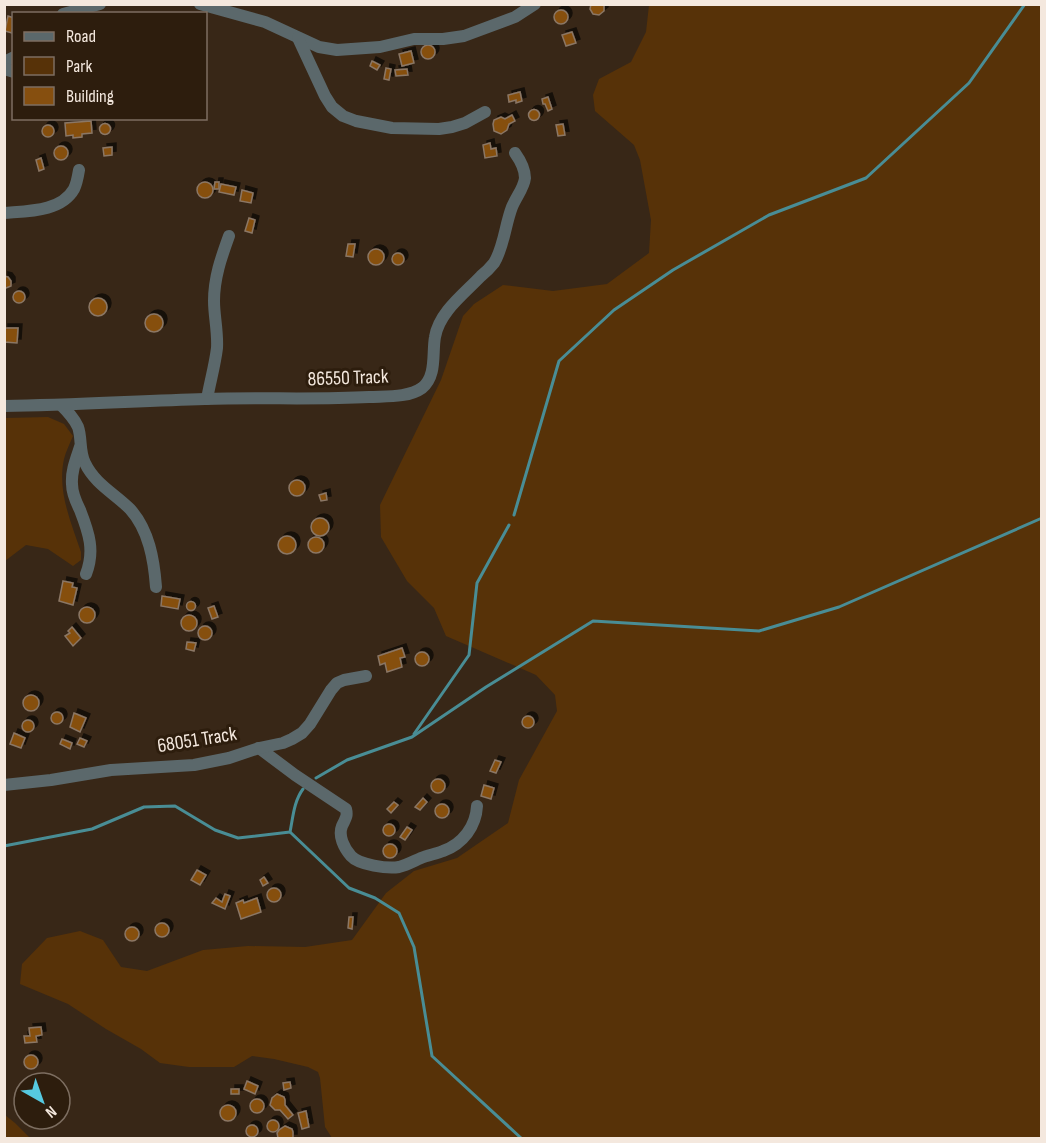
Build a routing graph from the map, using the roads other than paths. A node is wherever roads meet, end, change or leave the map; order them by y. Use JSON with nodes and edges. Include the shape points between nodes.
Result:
{"nodes":[{"id":1,"x":100,"y":4,"type":"edge"},
{"id":2,"x":200,"y":4,"type":"edge"},
{"id":3,"x":534,"y":4,"type":"edge"},
{"id":4,"x":70,"y":12,"type":"edge"},
{"id":5,"x":298,"y":38,"type":"junction"},
{"id":6,"x":485,"y":112,"type":"dead end"},
{"id":7,"x":515,"y":153,"type":"dead end"},
{"id":8,"x":79,"y":170,"type":"dead end"},
{"id":9,"x":4,"y":213,"type":"edge"},
{"id":10,"x":229,"y":236,"type":"dead end"},
{"id":11,"x":207,"y":399,"type":"junction"},
{"id":12,"x":61,"y":405,"type":"junction"},
{"id":13,"x":4,"y":406,"type":"edge"},
{"id":14,"x":80,"y":447,"type":"junction"},
{"id":15,"x":86,"y":574,"type":"dead end"},
{"id":16,"x":156,"y":587,"type":"dead end"},
{"id":17,"x":366,"y":676,"type":"dead end"},
{"id":18,"x":259,"y":748,"type":"junction"},
{"id":19,"x":4,"y":785,"type":"edge"},
{"id":20,"x":477,"y":806,"type":"dead end"}],
"edges":[{"from":1,"to":4,"type":"street"},
{"from":2,"to":5,"type":"street","via":[[265,22]]},
{"from":3,"to":5,"type":"street","via":[[515,17],[453,39],[414,39],[337,50]]},
{"from":5,"to":6,"type":"street","via":[[325,96],[343,116],[392,128],[439,129],[465,123]]},
{"from":7,"to":11,"type":"street","name":"86550 Track","via":[[525,176],[499,252],[489,269],[443,317],[435,336],[431,375],[422,388],[396,396]]},
{"from":8,"to":9,"type":"street","via":[[75,187],[63,200],[52,206]]},
{"from":10,"to":11,"type":"street","via":[[215,283],[217,338]]},
{"from":11,"to":12,"type":"street","name":"86550 Track"},
{"from":12,"to":13,"type":"street","name":"86550 Track"},
{"from":12,"to":14,"type":"street","via":[[78,429]]},
{"from":14,"to":15,"type":"street","via":[[71,483],[91,551]]},
{"from":14,"to":16,"type":"street","via":[[97,482],[140,523],[150,547]]},
{"from":17,"to":18,"type":"street","name":"68051 Track","via":[[338,683],[310,724],[292,740]]},
{"from":18,"to":19,"type":"street","name":"68051 Track","via":[[194,765],[111,770]]},
{"from":18,"to":20,"type":"street","via":[[346,809],[341,840],[358,862],[400,867],[446,851],[473,825]]}]}
